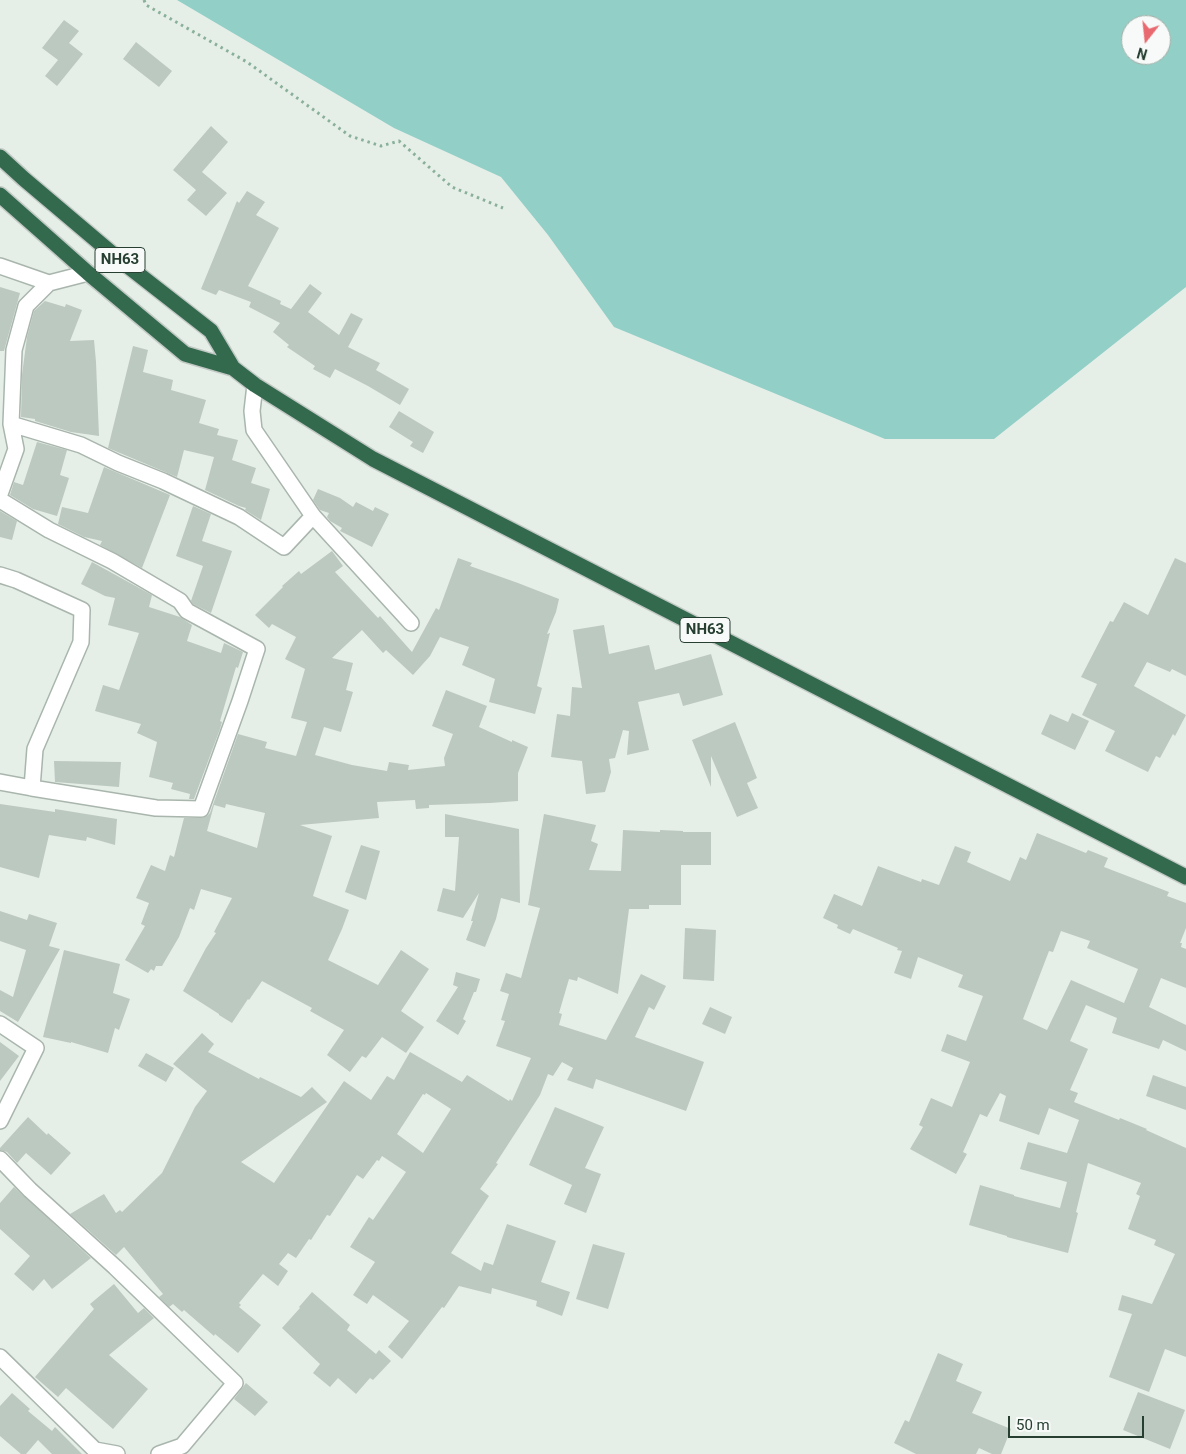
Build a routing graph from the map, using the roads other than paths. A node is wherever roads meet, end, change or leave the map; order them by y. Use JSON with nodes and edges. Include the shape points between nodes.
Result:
{"nodes":[{"id":1,"x":0,"y":156,"type":"edge"},
{"id":2,"x":0,"y":195,"type":"edge"},
{"id":3,"x":0,"y":266,"type":"edge"},
{"id":4,"x":88,"y":273,"type":"junction"},
{"id":5,"x":49,"y":283,"type":"junction"},
{"id":6,"x":233,"y":368,"type":"junction"},
{"id":7,"x":255,"y":385,"type":"junction"},
{"id":8,"x":11,"y":424,"type":"junction"},
{"id":9,"x":0,"y":494,"type":"edge"},
{"id":10,"x":0,"y":500,"type":"edge"},
{"id":11,"x":313,"y":516,"type":"junction"},
{"id":12,"x":0,"y":575,"type":"edge"},
{"id":13,"x":411,"y":623,"type":"dead end"},
{"id":14,"x":0,"y":782,"type":"edge"},
{"id":15,"x":32,"y":788,"type":"junction"},
{"id":16,"x":1186,"y":877,"type":"edge"},
{"id":17,"x":0,"y":1024,"type":"edge"},
{"id":18,"x":0,"y":1121,"type":"edge"},
{"id":19,"x":0,"y":1159,"type":"edge"},
{"id":20,"x":0,"y":1357,"type":"edge"},
{"id":21,"x":117,"y":1454,"type":"edge"},
{"id":22,"x":159,"y":1454,"type":"edge"}],
"edges":[{"from":1,"to":6,"type":"highway","number":"NH63","via":[[115,256],[210,331]]},
{"from":2,"to":4,"type":"highway","number":"NH63"},
{"from":3,"to":5,"type":"street"},
{"from":4,"to":5,"type":"street"},
{"from":4,"to":6,"type":"highway","number":"NH63","via":[[185,354]]},
{"from":5,"to":8,"type":"street","via":[[26,306],[18,332],[14,350]]},
{"from":6,"to":7,"type":"highway","number":"NH63"},
{"from":7,"to":11,"type":"street","via":[[254,430]]},
{"from":7,"to":16,"type":"highway","number":"NH63","via":[[373,458]]},
{"from":8,"to":9,"type":"street","via":[[16,449]]},
{"from":8,"to":11,"type":"street","via":[[81,445],[162,481],[239,518],[284,547]]},
{"from":10,"to":15,"type":"street","via":[[49,530],[112,561],[180,601],[187,611],[257,649],[201,809],[156,808]]},
{"from":11,"to":13,"type":"street"},
{"from":12,"to":15,"type":"street","via":[[82,610],[81,642],[35,749]]},
{"from":14,"to":15,"type":"street"},
{"from":17,"to":18,"type":"street","via":[[36,1048]]},
{"from":19,"to":22,"type":"street","via":[[235,1383],[182,1446]]},
{"from":20,"to":21,"type":"street","via":[[95,1450]]}]}
